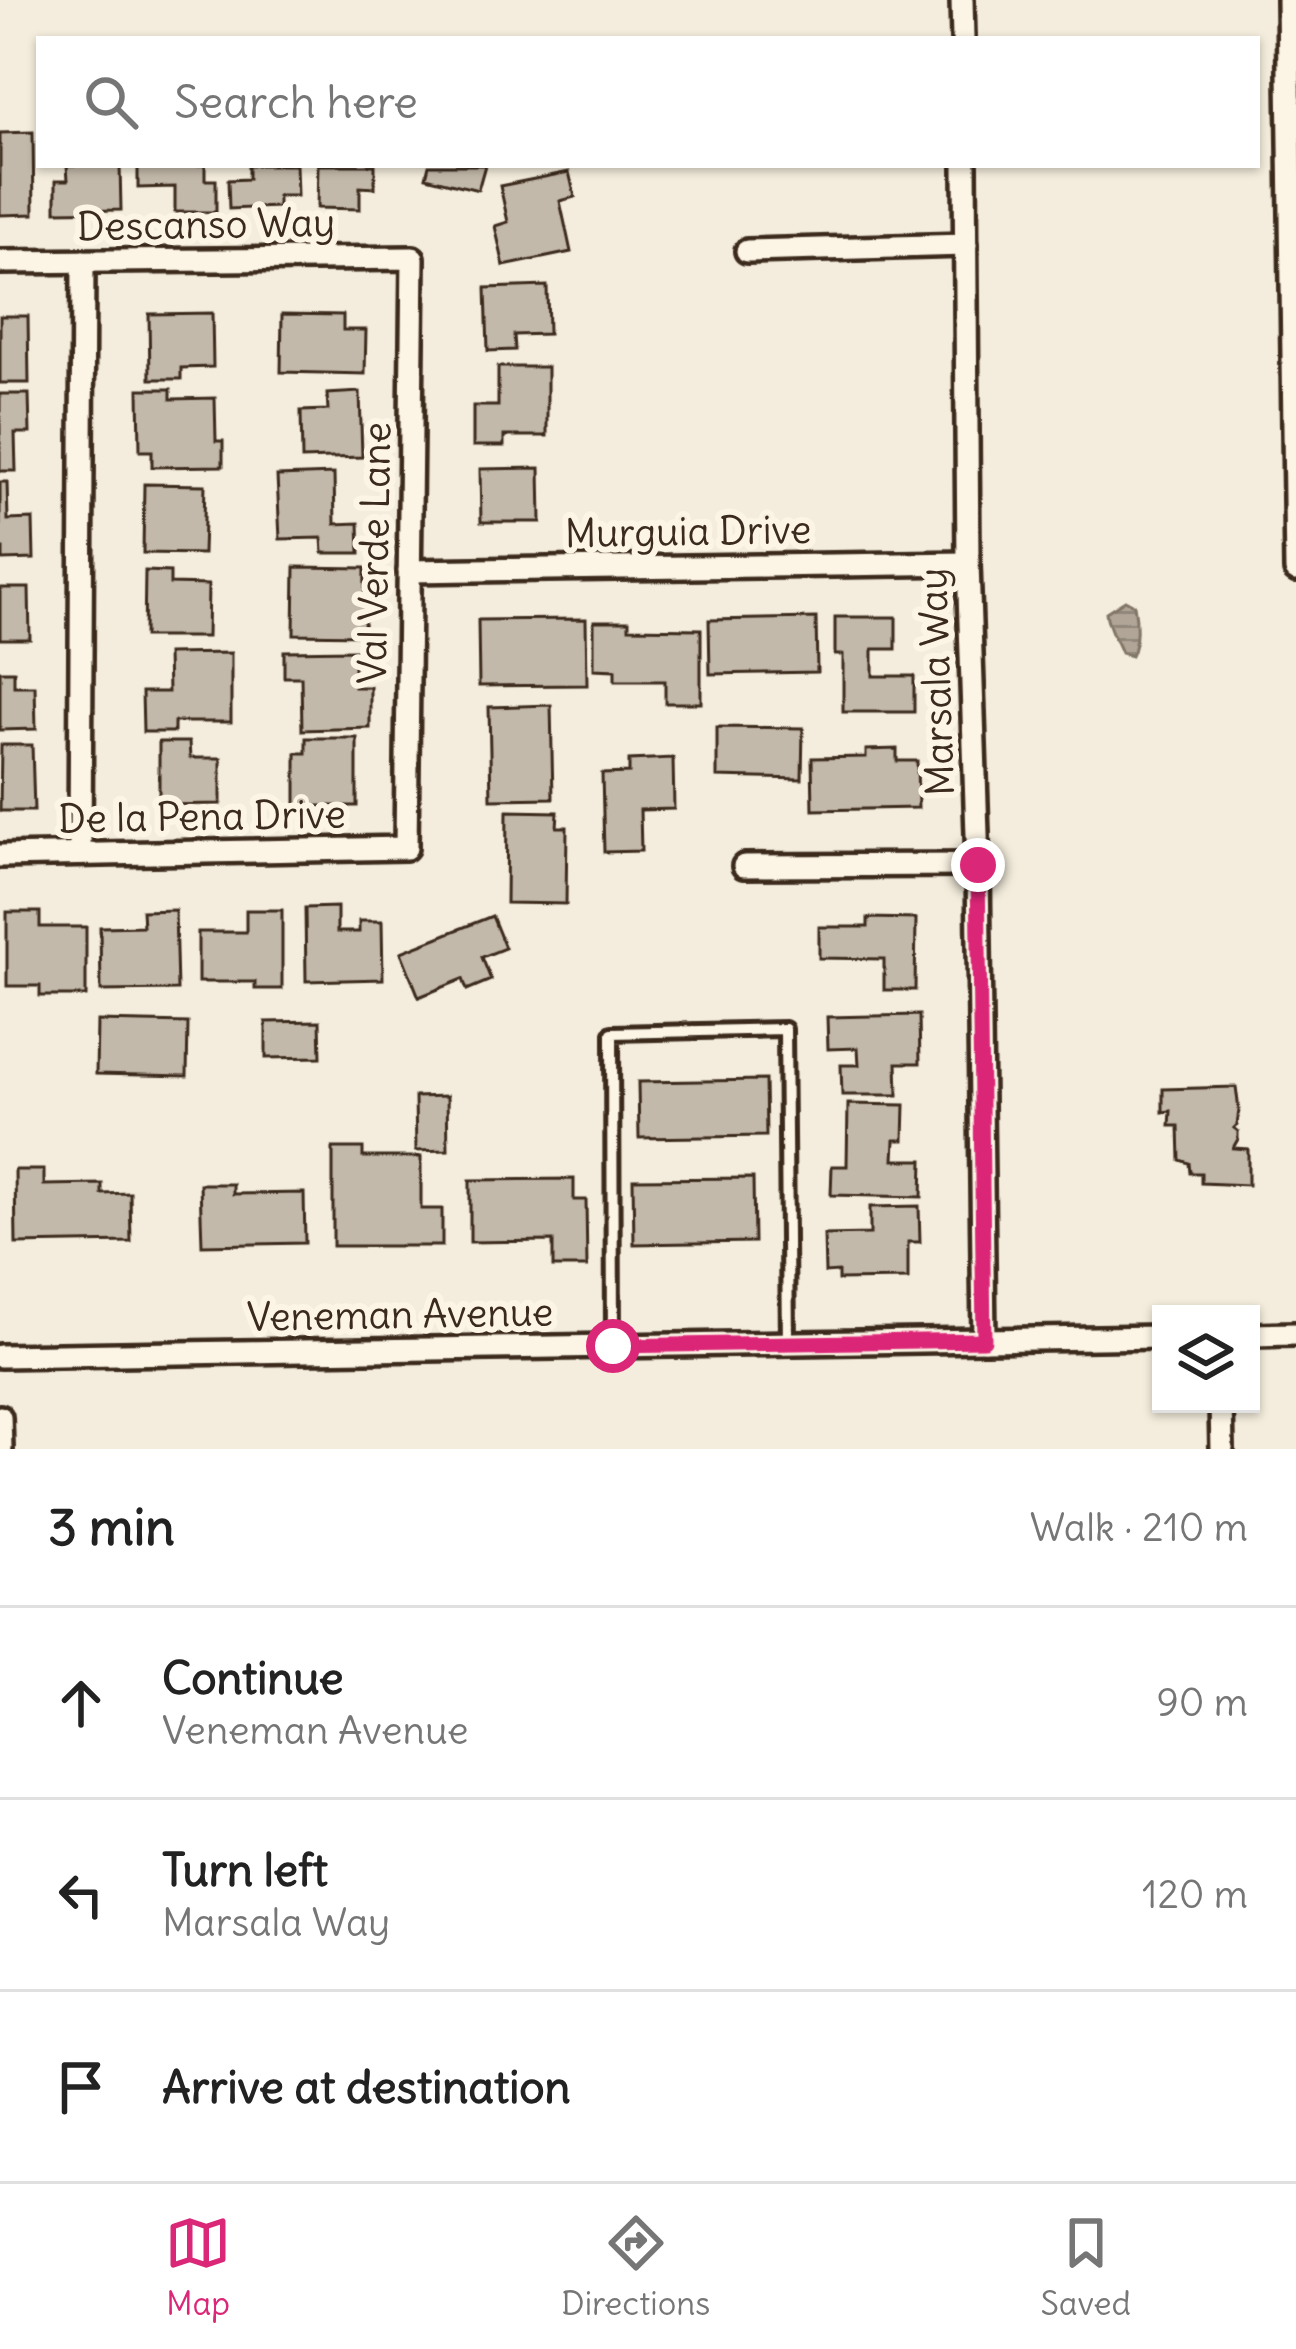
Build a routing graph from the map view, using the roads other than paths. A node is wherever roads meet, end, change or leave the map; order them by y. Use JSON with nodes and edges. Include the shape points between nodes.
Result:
{"nodes":[{"id":1,"x":962,"y":0,"type":"edge"},
{"id":2,"x":1288,"y":0,"type":"edge"},
{"id":3,"x":963,"y":36,"type":"edge"},
{"id":4,"x":1293,"y":73,"type":"edge"},
{"id":5,"x":965,"y":168,"type":"edge"},
{"id":6,"x":966,"y":245,"type":"junction"},
{"id":7,"x":747,"y":251,"type":"dead end"},
{"id":8,"x":413,"y":258,"type":"joint"},
{"id":9,"x":83,"y":261,"type":"junction"},
{"id":10,"x":0,"y":262,"type":"edge"},
{"id":11,"x":1294,"y":386,"type":"edge"},
{"id":12,"x":968,"y":563,"type":"junction"},
{"id":13,"x":410,"y":571,"type":"junction"},
{"id":14,"x":1296,"y":571,"type":"edge"},
{"id":15,"x":406,"y":848,"type":"joint"},
{"id":16,"x":80,"y":854,"type":"junction"},
{"id":17,"x":0,"y":856,"type":"edge"},
{"id":18,"x":978,"y":865,"type":"junction"},
{"id":19,"x":744,"y":866,"type":"dead end"},
{"id":20,"x":1296,"y":1334,"type":"edge"},
{"id":21,"x":1260,"y":1335,"type":"edge"},
{"id":22,"x":1152,"y":1337,"type":"edge"},
{"id":23,"x":984,"y":1340,"type":"junction"},
{"id":24,"x":788,"y":1343,"type":"junction"},
{"id":25,"x":613,"y":1346,"type":"junction"},
{"id":26,"x":0,"y":1356,"type":"edge"},
{"id":27,"x":1221,"y":1413,"type":"edge"},
{"id":28,"x":0,"y":1418,"type":"edge"},
{"id":29,"x":1,"y":1449,"type":"edge"},
{"id":30,"x":1222,"y":1449,"type":"edge"}],
"edges":[{"from":1,"to":3,"type":"street"},
{"from":2,"to":4,"type":"street"},
{"from":4,"to":11,"type":"street"},
{"from":5,"to":6,"type":"street","name":"Marsala Way"},
{"from":6,"to":7,"type":"street"},
{"from":6,"to":12,"type":"street","name":"Marsala Way"},
{"from":8,"to":9,"type":"street","name":"Descanso Way"},
{"from":8,"to":13,"type":"street","name":"Val Verde Lane"},
{"from":9,"to":10,"type":"street","name":"Descanso Way"},
{"from":9,"to":16,"type":"street"},
{"from":11,"to":14,"type":"street"},
{"from":12,"to":13,"type":"street","name":"Murguia Drive"},
{"from":12,"to":18,"type":"street","name":"Marsala Way"},
{"from":13,"to":15,"type":"street","name":"Val Verde Lane"},
{"from":15,"to":16,"type":"street","name":"De la Pena Drive"},
{"from":16,"to":17,"type":"street","name":"De la Pena Drive"},
{"from":18,"to":19,"type":"street"},
{"from":18,"to":23,"type":"street","name":"Marsala Way"},
{"from":20,"to":21,"type":"street"},
{"from":22,"to":23,"type":"street","name":"Veneman Avenue"},
{"from":23,"to":24,"type":"street","name":"Veneman Avenue"},
{"from":24,"to":25,"type":"street","name":"Veneman Avenue"},
{"from":24,"to":25,"type":"lane","via":[[785,1029],[612,1034]]},
{"from":25,"to":26,"type":"street","name":"Veneman Avenue"},
{"from":27,"to":30,"type":"street"},
{"from":28,"to":29,"type":"street"}]}
